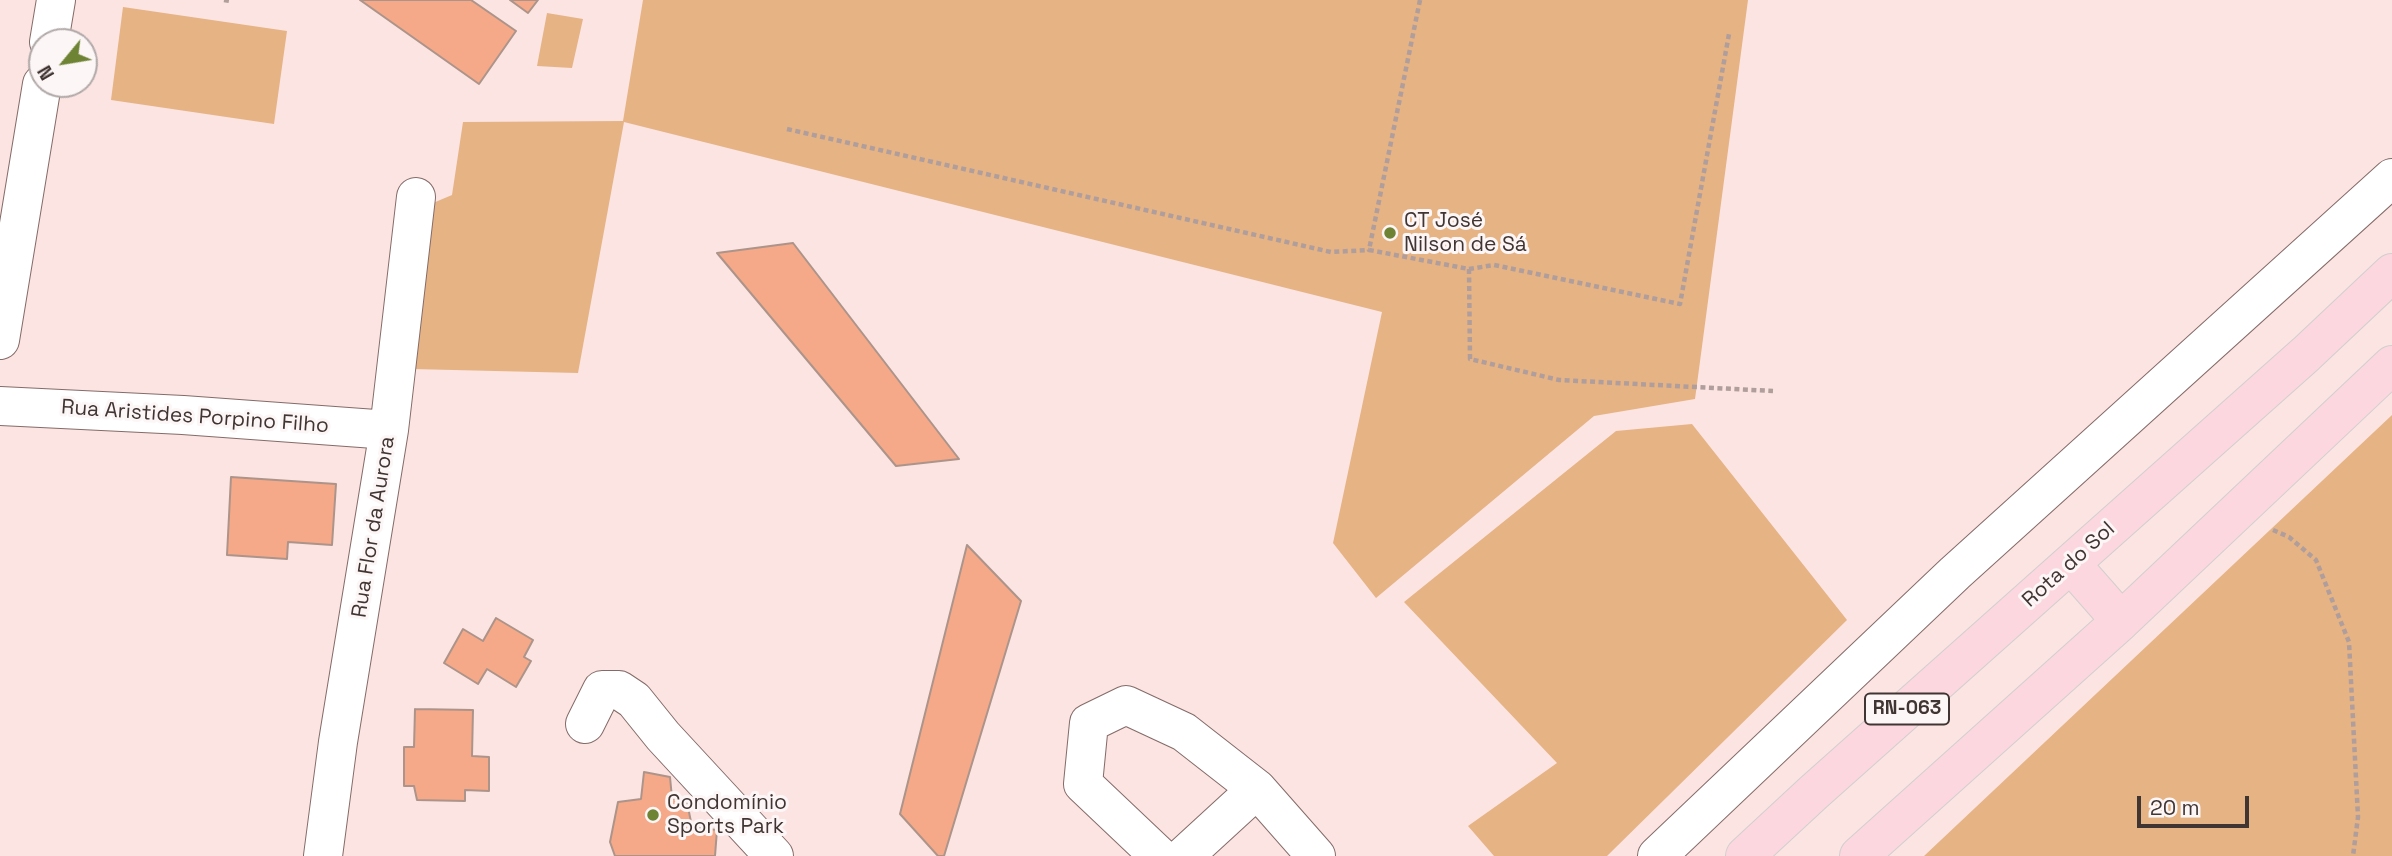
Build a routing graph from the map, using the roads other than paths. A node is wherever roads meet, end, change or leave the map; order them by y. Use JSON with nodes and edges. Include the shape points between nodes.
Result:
{"nodes":[{"id":1,"x":56,"y":0,"type":"edge"},
{"id":2,"x":80,"y":0,"type":"edge"},
{"id":3,"x":51,"y":28,"type":"edge"},
{"id":4,"x":76,"y":28,"type":"edge"},
{"id":5,"x":39,"y":98,"type":"edge"},
{"id":6,"x":60,"y":98,"type":"edge"},
{"id":7,"x":30,"y":147,"type":"edge"},
{"id":8,"x":2392,"y":178,"type":"edge"},
{"id":9,"x":416,"y":197,"type":"dead end"},
{"id":10,"x":2392,"y":273,"type":"edge"},
{"id":11,"x":0,"y":340,"type":"edge"},
{"id":12,"x":2392,"y":365,"type":"edge"},
{"id":13,"x":0,"y":406,"type":"edge"},
{"id":14,"x":389,"y":430,"type":"junction"},
{"id":15,"x":2071,"y":564,"type":"junction"},
{"id":16,"x":2121,"y":621,"type":"junction"},
{"id":17,"x":585,"y":724,"type":"dead end"},
{"id":18,"x":1257,"y":789,"type":"junction"},
{"id":19,"x":323,"y":856,"type":"edge"},
{"id":20,"x":774,"y":856,"type":"edge"},
{"id":21,"x":1159,"y":856,"type":"edge"},
{"id":22,"x":1184,"y":856,"type":"edge"},
{"id":23,"x":1316,"y":856,"type":"edge"},
{"id":24,"x":1657,"y":856,"type":"edge"},
{"id":25,"x":1745,"y":856,"type":"edge"},
{"id":26,"x":1859,"y":856,"type":"edge"}],
"edges":[{"from":1,"to":3,"type":"street"},
{"from":2,"to":4,"type":"street"},
{"from":5,"to":7,"type":"street"},
{"from":6,"to":7,"type":"street"},
{"from":7,"to":11,"type":"street"},
{"from":8,"to":24,"type":"street","via":[[1955,573]]},
{"from":9,"to":14,"type":"street","name":"Rua Flor da Aurora"},
{"from":10,"to":15,"type":"main road","name":"Rota do Sol","number":"RN-063"},
{"from":12,"to":16,"type":"main road"},
{"from":13,"to":14,"type":"street","name":"Rua Aristides Porpino Filho"},
{"from":14,"to":19,"type":"street","name":"Rua Flor da Aurora"},
{"from":15,"to":16,"type":"main road"},
{"from":15,"to":25,"type":"main road","name":"Rota do Sol","number":"RN-063"},
{"from":16,"to":26,"type":"main road"},
{"from":17,"to":20,"type":"street","via":[[602,690],[619,690],[634,700]]},
{"from":18,"to":21,"type":"street","via":[[1184,732],[1126,705],[1089,723],[1083,784]]},
{"from":18,"to":22,"type":"street"},
{"from":18,"to":23,"type":"street"}]}
